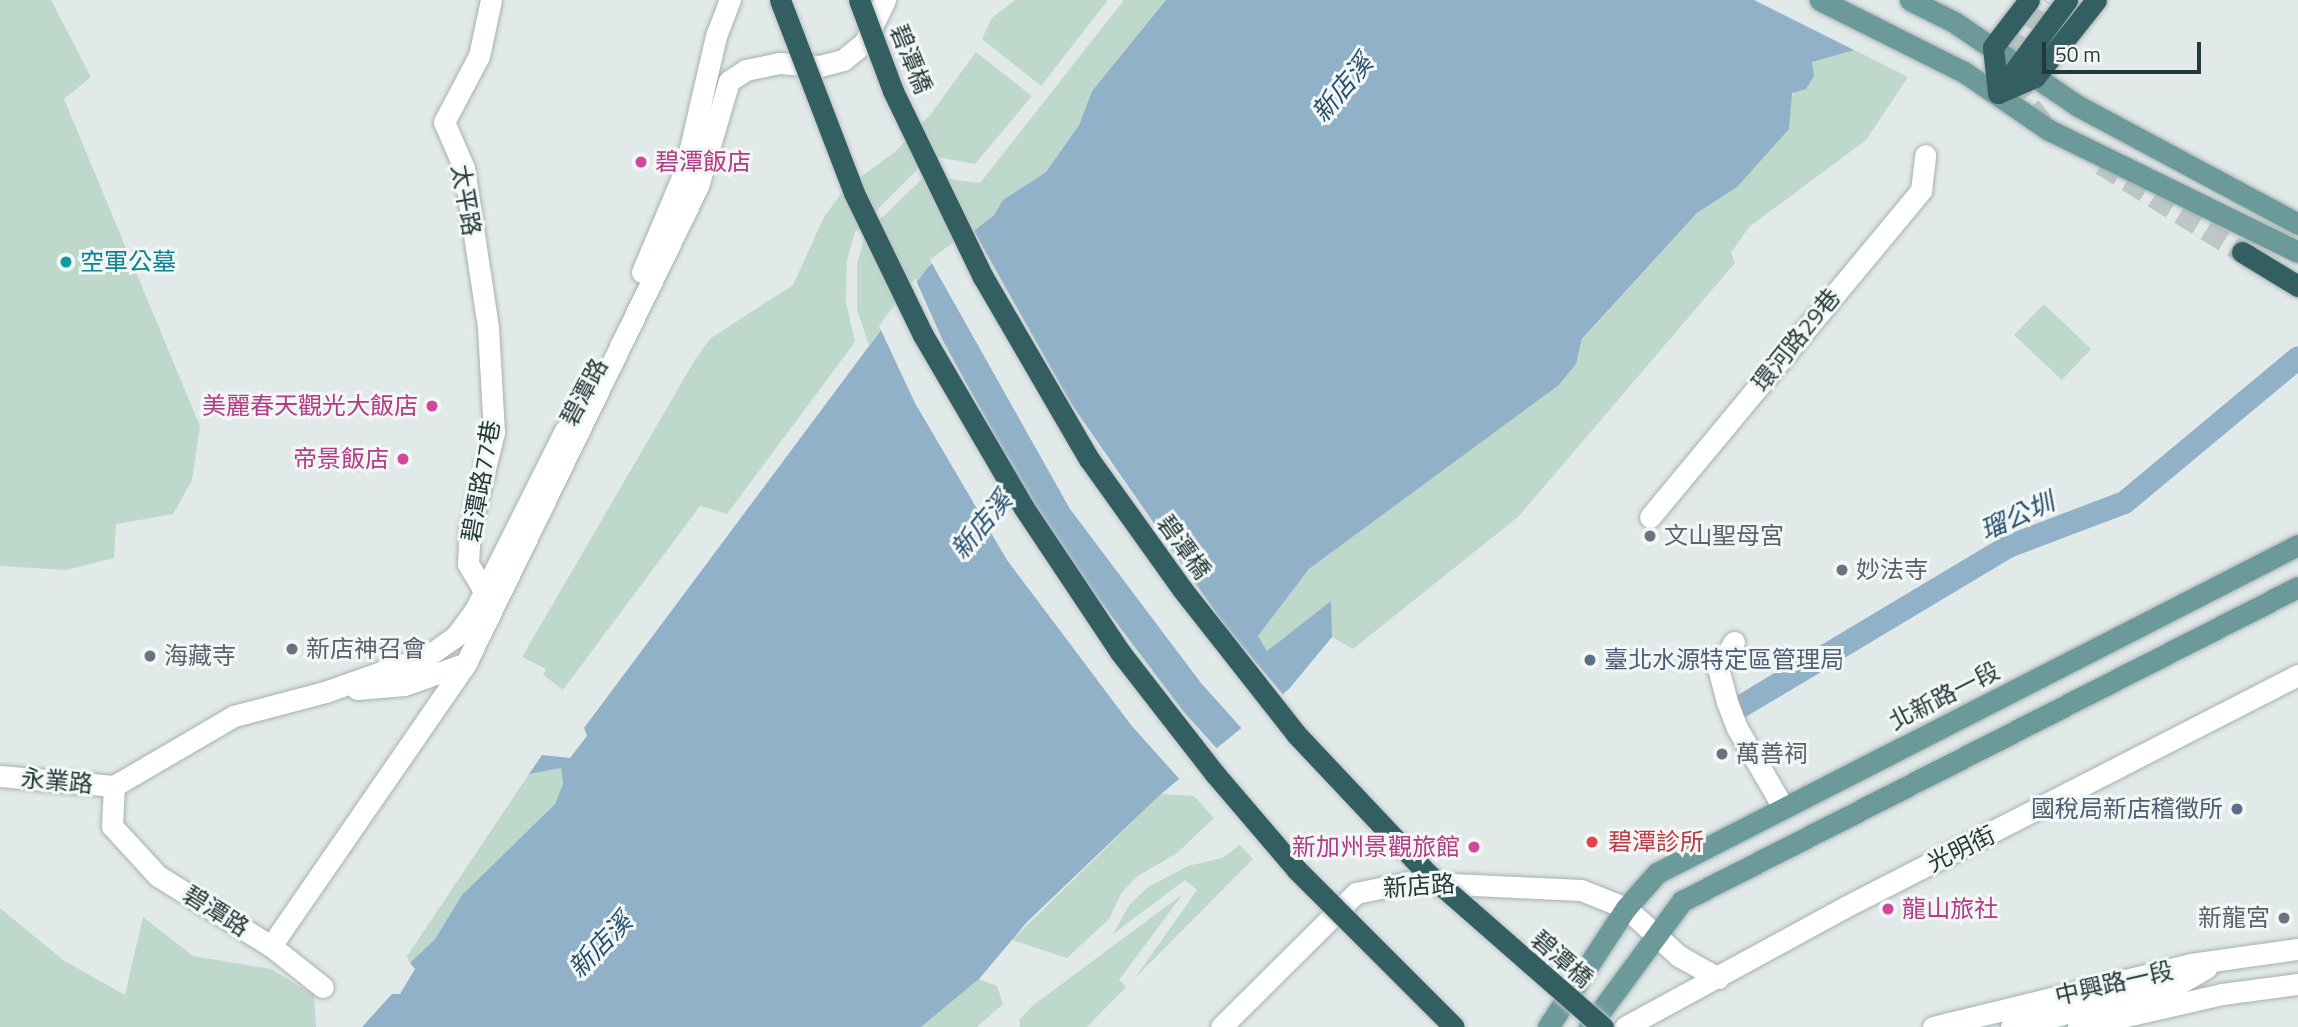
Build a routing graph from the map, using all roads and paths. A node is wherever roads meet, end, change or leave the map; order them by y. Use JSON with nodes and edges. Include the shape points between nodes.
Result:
{"nodes":[{"id":1,"x":491,"y":0,"type":"edge"},
{"id":2,"x":730,"y":0,"type":"edge"},
{"id":3,"x":780,"y":0,"type":"edge"},
{"id":4,"x":859,"y":0,"type":"edge"},
{"id":5,"x":885,"y":0,"type":"edge"},
{"id":6,"x":1820,"y":0,"type":"edge"},
{"id":7,"x":1910,"y":0,"type":"edge"},
{"id":8,"x":2029,"y":0,"type":"edge"},
{"id":9,"x":2067,"y":0,"type":"edge"},
{"id":10,"x":2096,"y":0,"type":"edge"},
{"id":11,"x":1993,"y":47,"type":"junction"},
{"id":12,"x":2017,"y":64,"type":"junction"},
{"id":13,"x":2035,"y":77,"type":"junction"},
{"id":14,"x":1998,"y":93,"type":"junction"},
{"id":15,"x":1925,"y":155,"type":"dead end"},
{"id":16,"x":2298,"y":224,"type":"edge"},
{"id":17,"x":2242,"y":252,"type":"tunnel mouth"},
{"id":18,"x":2297,"y":252,"type":"edge"},
{"id":19,"x":2298,"y":286,"type":"edge"},
{"id":20,"x":488,"y":327,"type":"joint"},
{"id":21,"x":1650,"y":517,"type":"dead end"},
{"id":22,"x":2298,"y":545,"type":"edge"},
{"id":23,"x":2298,"y":587,"type":"edge"},
{"id":24,"x":483,"y":589,"type":"junction"},
{"id":25,"x":1734,"y":642,"type":"dead end"},
{"id":26,"x":467,"y":663,"type":"junction"},
{"id":27,"x":2298,"y":675,"type":"edge"},
{"id":28,"x":325,"y":692,"type":"junction"},
{"id":29,"x":0,"y":776,"type":"edge"},
{"id":30,"x":114,"y":786,"type":"junction"},
{"id":31,"x":1783,"y":807,"type":"junction"},
{"id":32,"x":1626,"y":908,"type":"junction"},
{"id":33,"x":1657,"y":937,"type":"junction"},
{"id":34,"x":271,"y":946,"type":"junction"},
{"id":35,"x":2298,"y":949,"type":"edge"},
{"id":36,"x":2214,"y":963,"type":"junction"},
{"id":37,"x":1718,"y":978,"type":"junction"},
{"id":38,"x":2298,"y":984,"type":"edge"},
{"id":39,"x":323,"y":987,"type":"dead end"},
{"id":40,"x":2222,"y":994,"type":"junction"},
{"id":41,"x":2138,"y":997,"type":"junction"},
{"id":42,"x":1221,"y":1027,"type":"edge"},
{"id":43,"x":1454,"y":1027,"type":"edge"},
{"id":44,"x":1548,"y":1027,"type":"edge"},
{"id":45,"x":1589,"y":1027,"type":"edge"},
{"id":46,"x":1602,"y":1027,"type":"edge"},
{"id":47,"x":1625,"y":1027,"type":"edge"},
{"id":48,"x":1933,"y":1027,"type":"edge"},
{"id":49,"x":2011,"y":1027,"type":"edge"},
{"id":50,"x":2078,"y":1027,"type":"edge"}],
"edges":[{"from":1,"to":20,"type":"street","name":"太平路","via":[[479,56],[444,122],[464,168]]},
{"from":2,"to":24,"type":"street","name":"碧潭路","via":[[716,36],[685,170],[618,327]]},
{"from":3,"to":43,"type":"highway","bridge":true,"via":[[854,193],[923,335],[1024,508],[1120,652],[1215,774],[1296,869]]},
{"from":4,"to":46,"type":"highway","name":"碧潭橋","bridge":true,"via":[[893,91],[983,277],[1089,459],[1182,589],[1296,734],[1427,873]]},
{"from":5,"to":26,"type":"street","name":"碧潭路","via":[[864,43],[843,60],[820,66],[779,63],[746,70],[729,81],[698,186]]},
{"from":6,"to":14,"type":"main road"},
{"from":7,"to":11,"type":"main road"},
{"from":8,"to":11,"type":"highway"},
{"from":9,"to":12,"type":"highway"},
{"from":10,"to":13,"type":"highway"},
{"from":11,"to":12,"type":"main road"},
{"from":11,"to":14,"type":"highway"},
{"from":12,"to":13,"type":"main road"},
{"from":12,"to":14,"type":"highway"},
{"from":13,"to":14,"type":"highway"},
{"from":13,"to":16,"type":"main road","via":[[2078,106]]},
{"from":14,"to":18,"type":"main road","via":[[2049,130]]},
{"from":15,"to":21,"type":"street","name":"環河路29巷","via":[[1921,190]]},
{"from":17,"to":19,"type":"highway"},
{"from":20,"to":24,"type":"street","name":"碧潭路77巷","via":[[494,432],[470,529],[468,564]]},
{"from":22,"to":31,"type":"main road","name":"北新路一段"},
{"from":23,"to":33,"type":"main road","via":[[1682,901]]},
{"from":24,"to":28,"type":"street","name":"碧潭路","via":[[456,636],[429,655]]},
{"from":25,"to":31,"type":"street","via":[[1718,668],[1730,712]]},
{"from":26,"to":28,"type":"street","name":"碧潭路","via":[[404,685]]},
{"from":26,"to":34,"type":"street","name":"碧潭路"},
{"from":27,"to":37,"type":"street","name":"光明街","via":[[1845,907]]},
{"from":28,"to":30,"type":"street","name":"碧潭路","via":[[234,716]]},
{"from":29,"to":30,"type":"street","name":"永業路"},
{"from":30,"to":34,"type":"street","name":"碧潭路","via":[[112,826],[120,839],[158,876]]},
{"from":31,"to":32,"type":"main road","name":"北新路一段","via":[[1657,873]]},
{"from":32,"to":33,"type":"street","name":"新店路"},
{"from":32,"to":42,"type":"street","name":"新店路","via":[[1581,890],[1482,883],[1409,882],[1356,894]]},
{"from":32,"to":44,"type":"main road","name":"北新路一段"},
{"from":33,"to":37,"type":"street","name":"新店路"},
{"from":33,"to":45,"type":"main road"},
{"from":34,"to":39,"type":"street"},
{"from":35,"to":36,"type":"street","name":"中興路一段"},
{"from":36,"to":41,"type":"street","via":[[2175,986]]},
{"from":36,"to":48,"type":"street","name":"中興路一段","via":[[2191,964]]},
{"from":37,"to":47,"type":"street","name":"光明街"},
{"from":38,"to":40,"type":"street","name":"中興路一段"},
{"from":40,"to":41,"type":"street"},
{"from":40,"to":50,"type":"street","name":"中興路一段"},
{"from":41,"to":49,"type":"street"}]}
